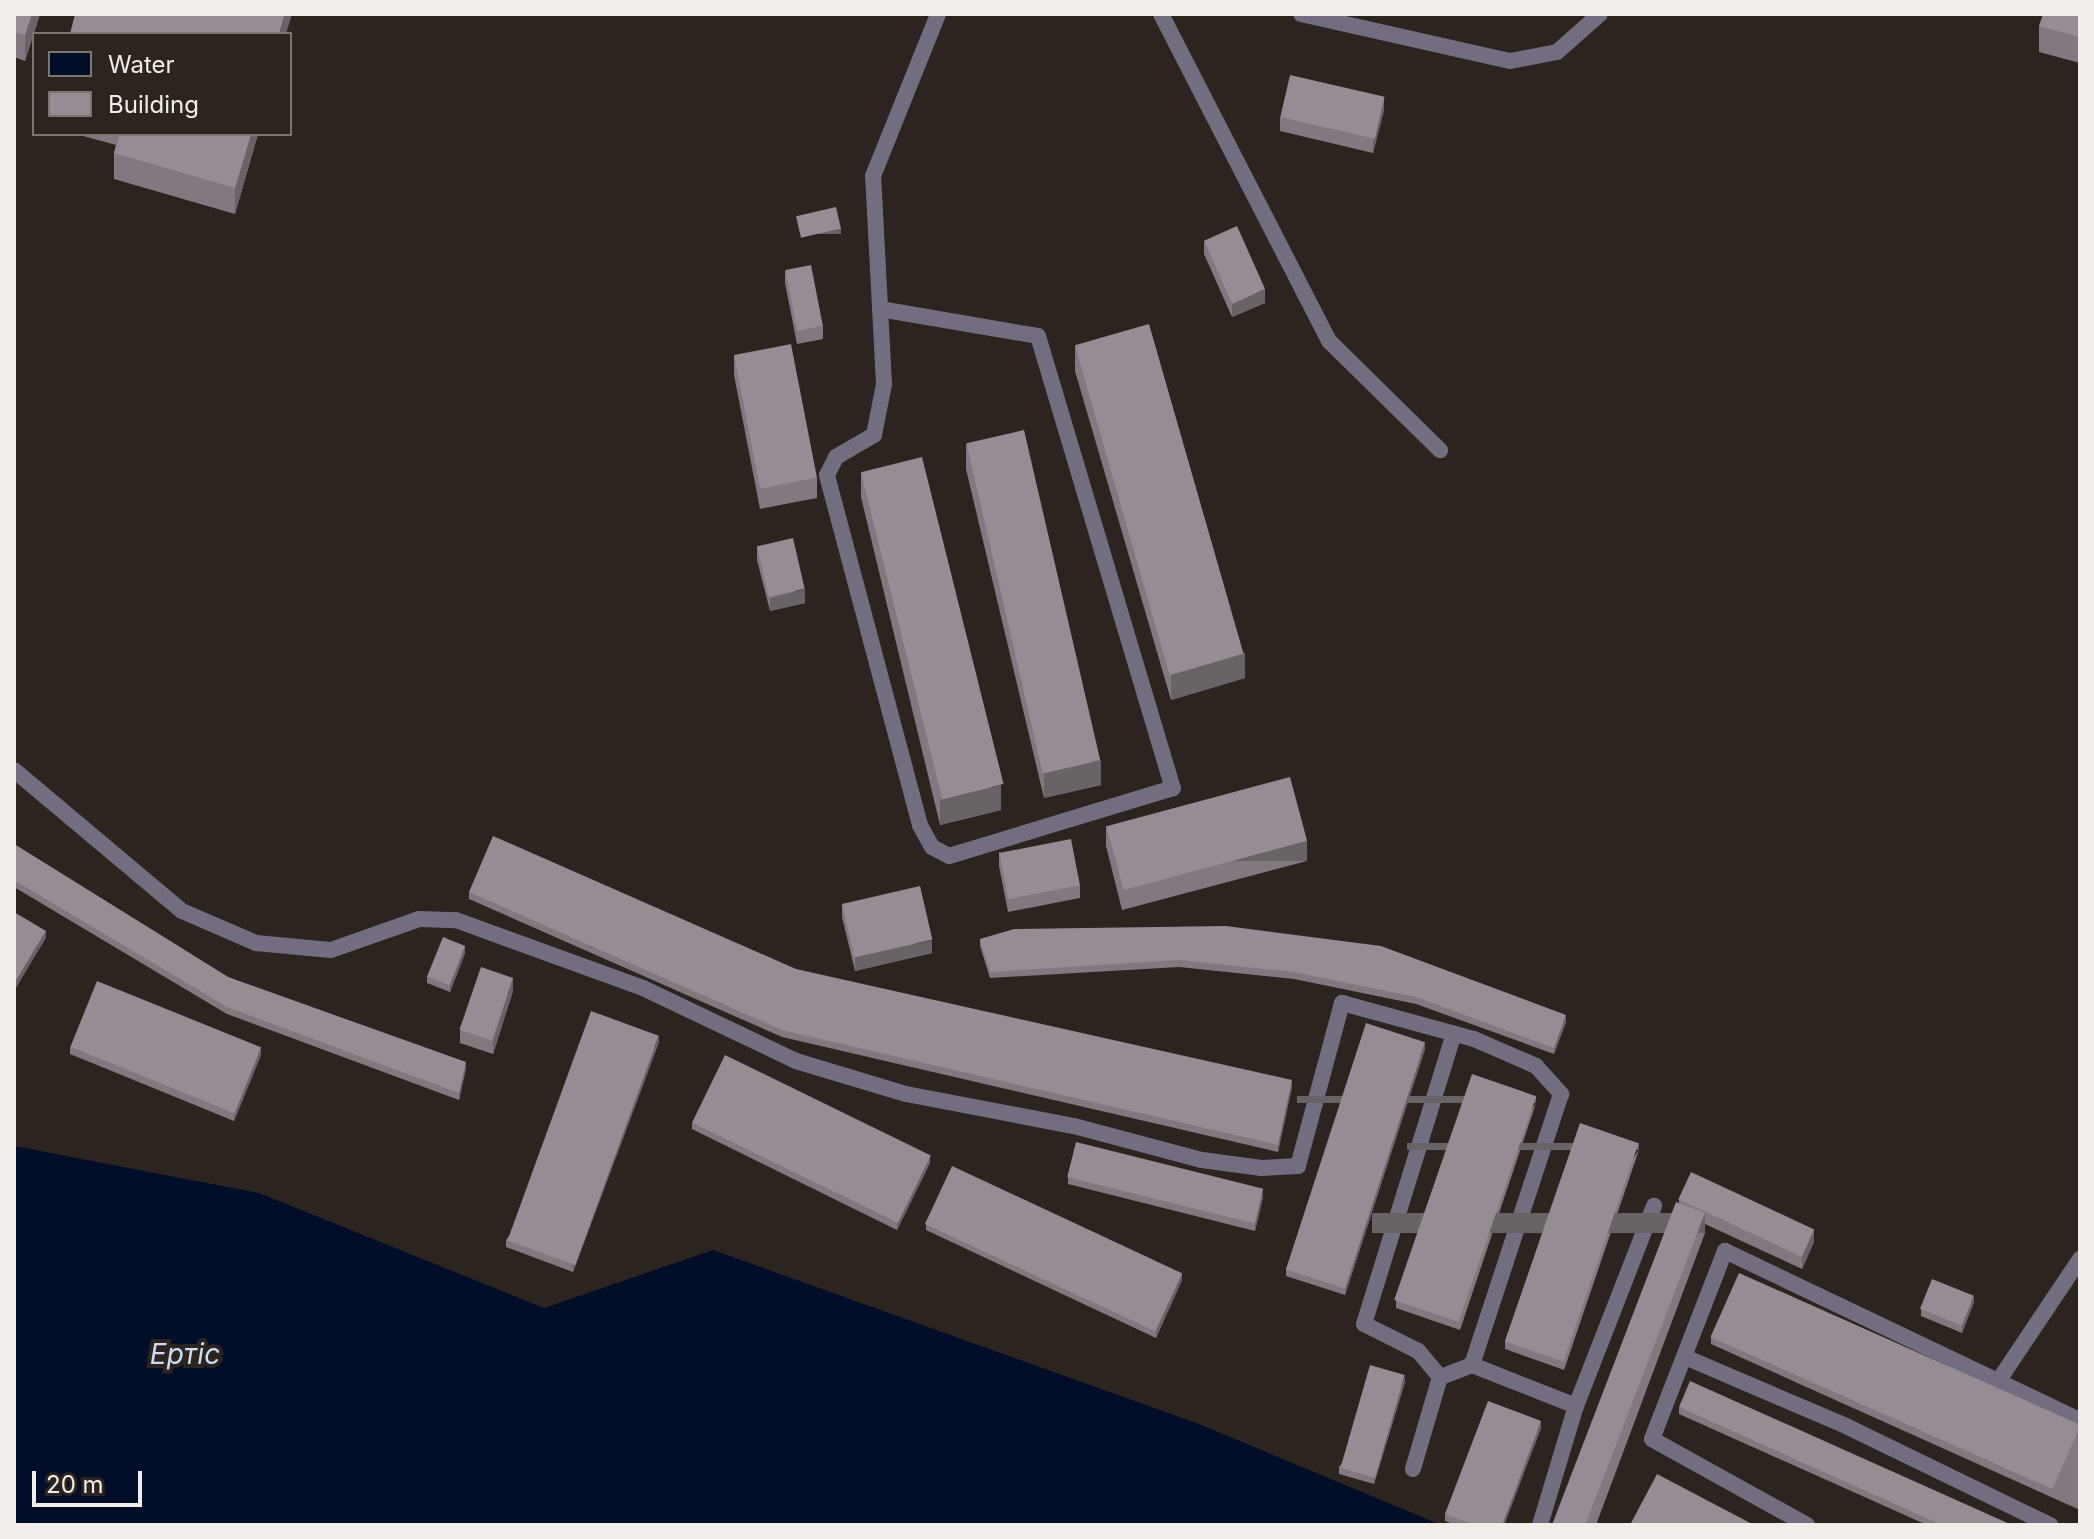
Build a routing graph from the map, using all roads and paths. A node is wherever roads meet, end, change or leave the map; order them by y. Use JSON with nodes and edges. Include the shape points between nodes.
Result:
{"nodes":[{"id":1,"x":938,"y":14,"type":"edge"},
{"id":2,"x":1161,"y":14,"type":"edge"},
{"id":3,"x":1301,"y":14,"type":"edge"},
{"id":4,"x":1600,"y":14,"type":"edge"},
{"id":5,"x":880,"y":309,"type":"junction"},
{"id":6,"x":1440,"y":450,"type":"dead end"},
{"id":7,"x":14,"y":770,"type":"edge"},
{"id":8,"x":1454,"y":1034,"type":"junction"},
{"id":9,"x":1654,"y":1206,"type":"dead end"},
{"id":10,"x":2080,"y":1259,"type":"edge"},
{"id":11,"x":1685,"y":1357,"type":"junction"},
{"id":12,"x":1472,"y":1365,"type":"junction"},
{"id":13,"x":1440,"y":1377,"type":"junction"},
{"id":14,"x":1999,"y":1380,"type":"junction"},
{"id":15,"x":1576,"y":1406,"type":"junction"},
{"id":16,"x":2080,"y":1420,"type":"edge"},
{"id":17,"x":1413,"y":1469,"type":"dead end"},
{"id":18,"x":1540,"y":1525,"type":"edge"},
{"id":19,"x":1807,"y":1525,"type":"edge"},
{"id":20,"x":2050,"y":1525,"type":"edge"}],
"edges":[{"from":1,"to":5,"type":"lane","via":[[873,176]]},
{"from":2,"to":6,"type":"lane","via":[[1329,341]]},
{"from":3,"to":4,"type":"lane","via":[[1510,61],[1557,52]]},
{"from":5,"to":5,"type":"lane","via":[[884,384],[874,435],[836,457],[827,475],[920,825],[932,847],[949,856],[1173,788],[1038,336]]},
{"from":7,"to":8,"type":"lane","via":[[182,911],[256,943],[331,950],[419,919],[456,920],[643,988],[796,1061],[906,1094],[1074,1126],[1202,1160],[1261,1168],[1298,1166],[1342,1003]]},
{"from":8,"to":12,"type":"lane","via":[[1536,1066],[1561,1094]]},
{"from":8,"to":13,"type":"lane","via":[[1364,1324],[1418,1351]]},
{"from":9,"to":15,"type":"lane"},
{"from":10,"to":14,"type":"lane"},
{"from":11,"to":14,"type":"lane","via":[[1725,1251]]},
{"from":11,"to":19,"type":"lane","via":[[1652,1439]]},
{"from":11,"to":20,"type":"lane","via":[[1848,1427]]},
{"from":12,"to":13,"type":"lane"},
{"from":12,"to":15,"type":"lane"},
{"from":13,"to":17,"type":"lane"},
{"from":14,"to":16,"type":"lane"},
{"from":15,"to":18,"type":"lane"}]}
